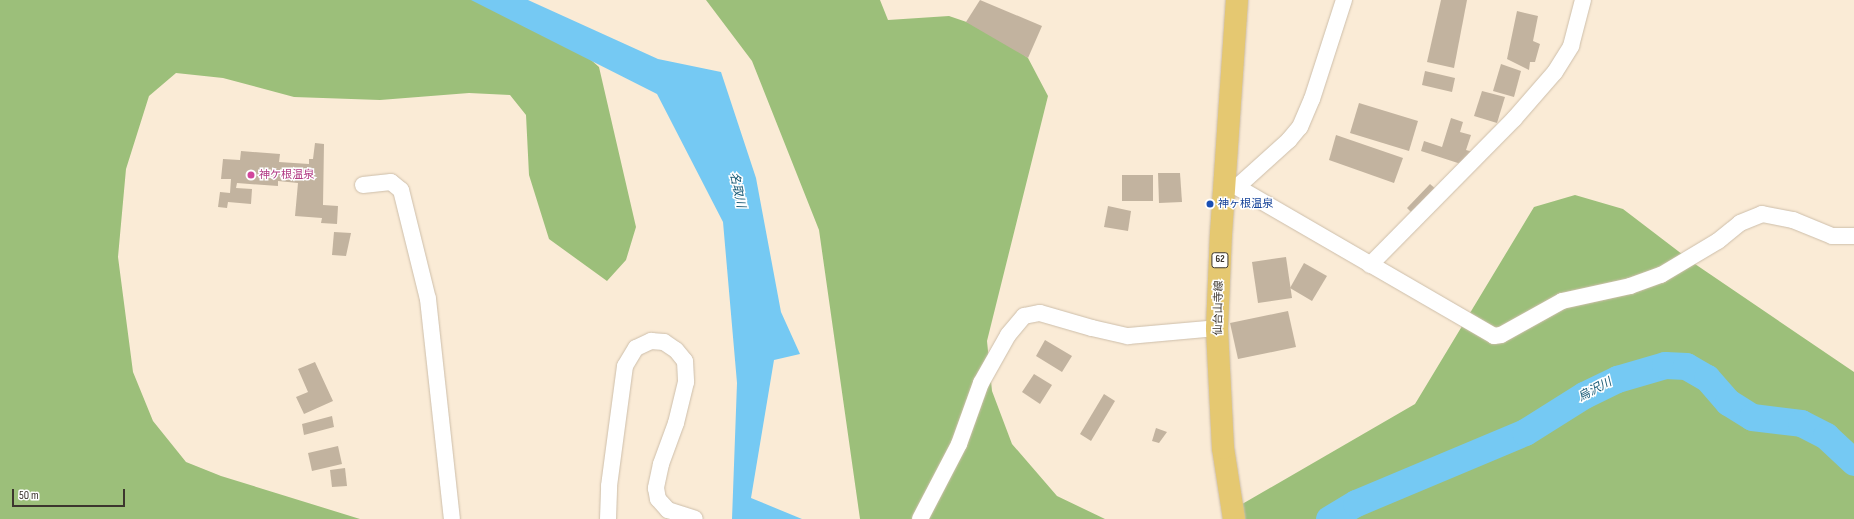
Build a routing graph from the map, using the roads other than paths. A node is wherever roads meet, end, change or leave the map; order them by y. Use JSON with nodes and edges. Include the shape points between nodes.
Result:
{"nodes":[{"id":1,"x":1237,"y":0,"type":"edge"},
{"id":2,"x":1344,"y":0,"type":"edge"},
{"id":3,"x":1583,"y":0,"type":"edge"},
{"id":4,"x":363,"y":185,"type":"dead end"},
{"id":5,"x":1231,"y":187,"type":"junction"},
{"id":6,"x":1854,"y":236,"type":"edge"},
{"id":7,"x":1370,"y":265,"type":"junction"},
{"id":8,"x":1217,"y":328,"type":"junction"},
{"id":9,"x":452,"y":519,"type":"edge"},
{"id":10,"x":608,"y":519,"type":"edge"},
{"id":11,"x":695,"y":519,"type":"edge"},
{"id":12,"x":920,"y":519,"type":"edge"},
{"id":13,"x":1234,"y":519,"type":"edge"}],
"edges":[{"from":1,"to":5,"type":"main road","name":"仙台山寺線","number":"62"},
{"from":2,"to":5,"type":"street","via":[[1312,99],[1300,127],[1289,140]]},
{"from":3,"to":7,"type":"street","via":[[1571,46],[1555,72],[1514,118]]},
{"from":4,"to":9,"type":"street","via":[[391,182],[401,190],[428,299]]},
{"from":5,"to":7,"type":"street"},
{"from":5,"to":8,"type":"main road","name":"仙台山寺線","number":"62"},
{"from":6,"to":7,"type":"street","via":[[1832,236],[1793,220],[1762,214],[1740,222],[1718,241],[1661,275],[1630,286],[1562,301],[1501,335],[1494,336]]},
{"from":8,"to":12,"type":"street","via":[[1128,336],[1040,313],[1024,316],[1008,335],[981,383],[960,444]]},
{"from":8,"to":13,"type":"main road","name":"仙台山寺線","number":"62","via":[[1223,448]]},
{"from":10,"to":11,"type":"street","via":[[609,486],[625,366],[636,348],[651,341],[664,342],[676,350],[685,361],[686,382],[676,423],[661,464],[656,488],[658,499],[668,510]]}]}
